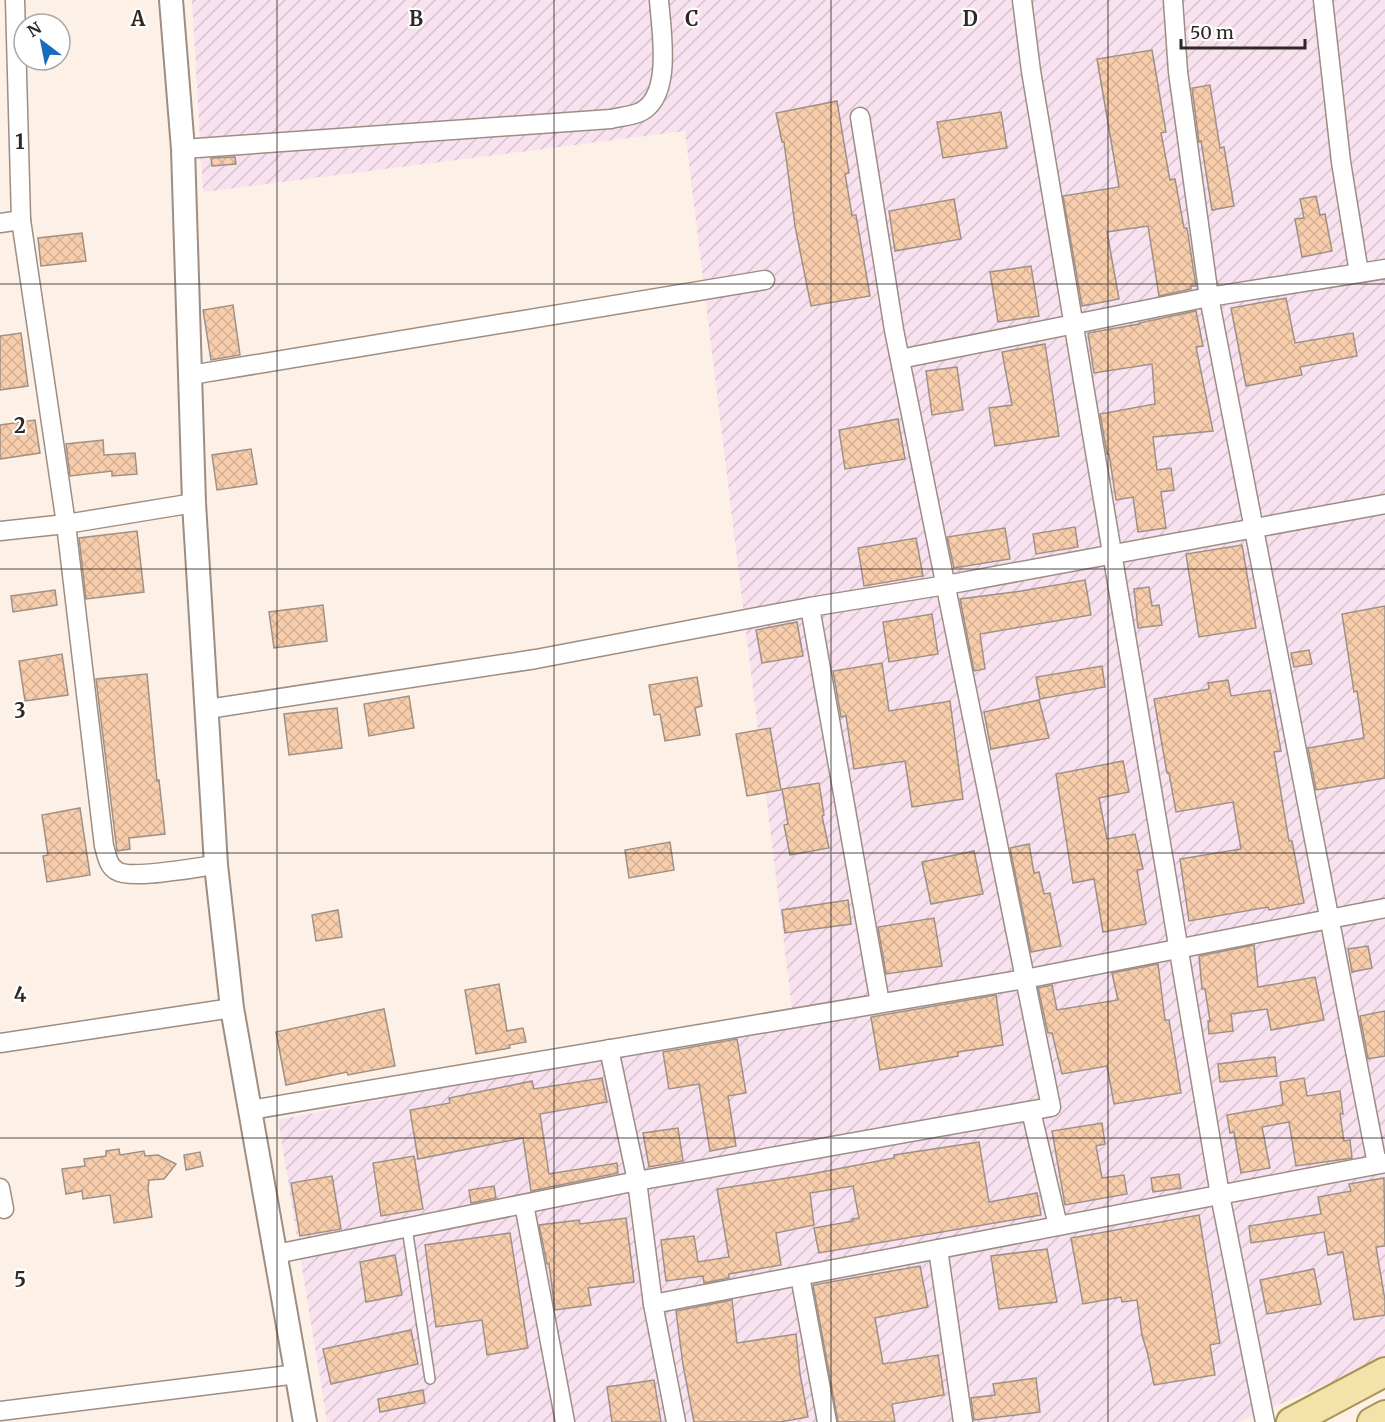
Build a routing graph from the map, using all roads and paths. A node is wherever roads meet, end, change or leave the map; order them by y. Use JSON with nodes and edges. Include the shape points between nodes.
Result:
{"nodes":[{"id":1,"x":15,"y":0,"type":"edge"},
{"id":2,"x":171,"y":0,"type":"edge"},
{"id":3,"x":659,"y":0,"type":"edge"},
{"id":4,"x":1022,"y":0,"type":"edge"},
{"id":5,"x":1173,"y":0,"type":"edge"},
{"id":6,"x":1323,"y":0,"type":"edge"},
{"id":7,"x":860,"y":117,"type":"dead end"},
{"id":8,"x":183,"y":149,"type":"junction"},
{"id":9,"x":21,"y":220,"type":"junction"},
{"id":10,"x":0,"y":223,"type":"edge"},
{"id":11,"x":1385,"y":269,"type":"edge"},
{"id":12,"x":1359,"y":273,"type":"junction"},
{"id":13,"x":765,"y":280,"type":"dead end"},
{"id":14,"x":1209,"y":297,"type":"junction"},
{"id":15,"x":1073,"y":324,"type":"junction"},
{"id":16,"x":900,"y":359,"type":"junction"},
{"id":17,"x":191,"y":375,"type":"junction"},
{"id":18,"x":194,"y":503,"type":"junction"},
{"id":19,"x":1385,"y":504,"type":"edge"},
{"id":20,"x":66,"y":524,"type":"junction"},
{"id":21,"x":1254,"y":529,"type":"junction"},
{"id":22,"x":0,"y":531,"type":"edge"},
{"id":23,"x":1112,"y":555,"type":"junction"},
{"id":24,"x":946,"y":585,"type":"junction"},
{"id":25,"x":810,"y":607,"type":"junction"},
{"id":26,"x":208,"y":709,"type":"junction"},
{"id":27,"x":216,"y":865,"type":"junction"},
{"id":28,"x":1385,"y":908,"type":"edge"},
{"id":29,"x":1329,"y":919,"type":"junction"},
{"id":30,"x":1178,"y":949,"type":"junction"},
{"id":31,"x":1025,"y":979,"type":"junction"},
{"id":32,"x":880,"y":1003,"type":"junction"},
{"id":33,"x":232,"y":1008,"type":"junction"},
{"id":34,"x":0,"y":1043,"type":"edge"},
{"id":35,"x":609,"y":1049,"type":"junction"},
{"id":36,"x":251,"y":1110,"type":"junction"},
{"id":37,"x":1031,"y":1111,"type":"junction"},
{"id":38,"x":1381,"y":1163,"type":"edge"},
{"id":39,"x":637,"y":1181,"type":"junction"},
{"id":40,"x":0,"y":1188,"type":"edge"},
{"id":41,"x":1220,"y":1195,"type":"junction"},
{"id":42,"x":524,"y":1204,"type":"junction"},
{"id":43,"x":4,"y":1209,"type":"dead end"},
{"id":44,"x":1058,"y":1226,"type":"junction"},
{"id":45,"x":407,"y":1228,"type":"junction"},
{"id":46,"x":938,"y":1249,"type":"junction"},
{"id":47,"x":276,"y":1254,"type":"junction"},
{"id":48,"x":800,"y":1276,"type":"junction"},
{"id":49,"x":652,"y":1304,"type":"junction"},
{"id":50,"x":1385,"y":1372,"type":"edge"},
{"id":51,"x":297,"y":1374,"type":"junction"},
{"id":52,"x":430,"y":1379,"type":"dead end"},
{"id":53,"x":0,"y":1411,"type":"edge"},
{"id":54,"x":1385,"y":1415,"type":"edge"},
{"id":55,"x":305,"y":1422,"type":"edge"},
{"id":56,"x":565,"y":1422,"type":"edge"},
{"id":57,"x":676,"y":1422,"type":"edge"},
{"id":58,"x":827,"y":1422,"type":"edge"},
{"id":59,"x":963,"y":1422,"type":"edge"},
{"id":60,"x":1265,"y":1422,"type":"edge"},
{"id":61,"x":1291,"y":1422,"type":"edge"},
{"id":62,"x":1372,"y":1422,"type":"edge"}],
"edges":[{"from":1,"to":9,"type":"street"},
{"from":2,"to":8,"type":"street"},
{"from":3,"to":8,"type":"street","via":[[663,78],[656,97],[640,112],[610,119]]},
{"from":4,"to":15,"type":"street"},
{"from":5,"to":14,"type":"street","via":[[1178,72]]},
{"from":6,"to":12,"type":"street","via":[[1341,162]]},
{"from":7,"to":16,"type":"street"},
{"from":8,"to":17,"type":"street"},
{"from":9,"to":10,"type":"street"},
{"from":9,"to":20,"type":"street"},
{"from":11,"to":12,"type":"street"},
{"from":12,"to":14,"type":"street"},
{"from":13,"to":17,"type":"street"},
{"from":14,"to":15,"type":"street"},
{"from":14,"to":21,"type":"street"},
{"from":15,"to":16,"type":"street"},
{"from":15,"to":23,"type":"street"},
{"from":16,"to":24,"type":"street"},
{"from":17,"to":18,"type":"street"},
{"from":18,"to":20,"type":"street"},
{"from":18,"to":26,"type":"street"},
{"from":19,"to":21,"type":"street"},
{"from":20,"to":22,"type":"street"},
{"from":20,"to":27,"type":"street","via":[[110,866],[119,873],[136,875]]},
{"from":21,"to":23,"type":"street"},
{"from":21,"to":29,"type":"street"},
{"from":23,"to":24,"type":"street"},
{"from":23,"to":30,"type":"street"},
{"from":24,"to":25,"type":"street"},
{"from":24,"to":31,"type":"street"},
{"from":25,"to":26,"type":"street","via":[[536,659]]},
{"from":25,"to":32,"type":"street"},
{"from":26,"to":27,"type":"street"},
{"from":27,"to":33,"type":"street"},
{"from":28,"to":29,"type":"street"},
{"from":29,"to":30,"type":"street"},
{"from":29,"to":38,"type":"street"},
{"from":30,"to":31,"type":"street"},
{"from":30,"to":41,"type":"street"},
{"from":31,"to":32,"type":"street"},
{"from":31,"to":37,"type":"street","via":[[1051,1107]]},
{"from":32,"to":35,"type":"street"},
{"from":33,"to":34,"type":"street"},
{"from":33,"to":36,"type":"street"},
{"from":35,"to":36,"type":"street"},
{"from":35,"to":39,"type":"street"},
{"from":36,"to":47,"type":"street"},
{"from":37,"to":39,"type":"street"},
{"from":37,"to":44,"type":"street"},
{"from":38,"to":41,"type":"street"},
{"from":39,"to":42,"type":"street"},
{"from":39,"to":49,"type":"street"},
{"from":40,"to":43,"type":"street"},
{"from":41,"to":44,"type":"street"},
{"from":41,"to":60,"type":"street"},
{"from":42,"to":45,"type":"street"},
{"from":42,"to":56,"type":"street"},
{"from":44,"to":46,"type":"street"},
{"from":45,"to":47,"type":"street"},
{"from":45,"to":52,"type":"lane"},
{"from":46,"to":48,"type":"street"},
{"from":46,"to":59,"type":"street"},
{"from":47,"to":51,"type":"street"},
{"from":48,"to":49,"type":"street"},
{"from":48,"to":58,"type":"street"},
{"from":49,"to":57,"type":"street"},
{"from":50,"to":61,"type":"main road"},
{"from":51,"to":53,"type":"street"},
{"from":51,"to":55,"type":"street"},
{"from":54,"to":62,"type":"main road"}]}
